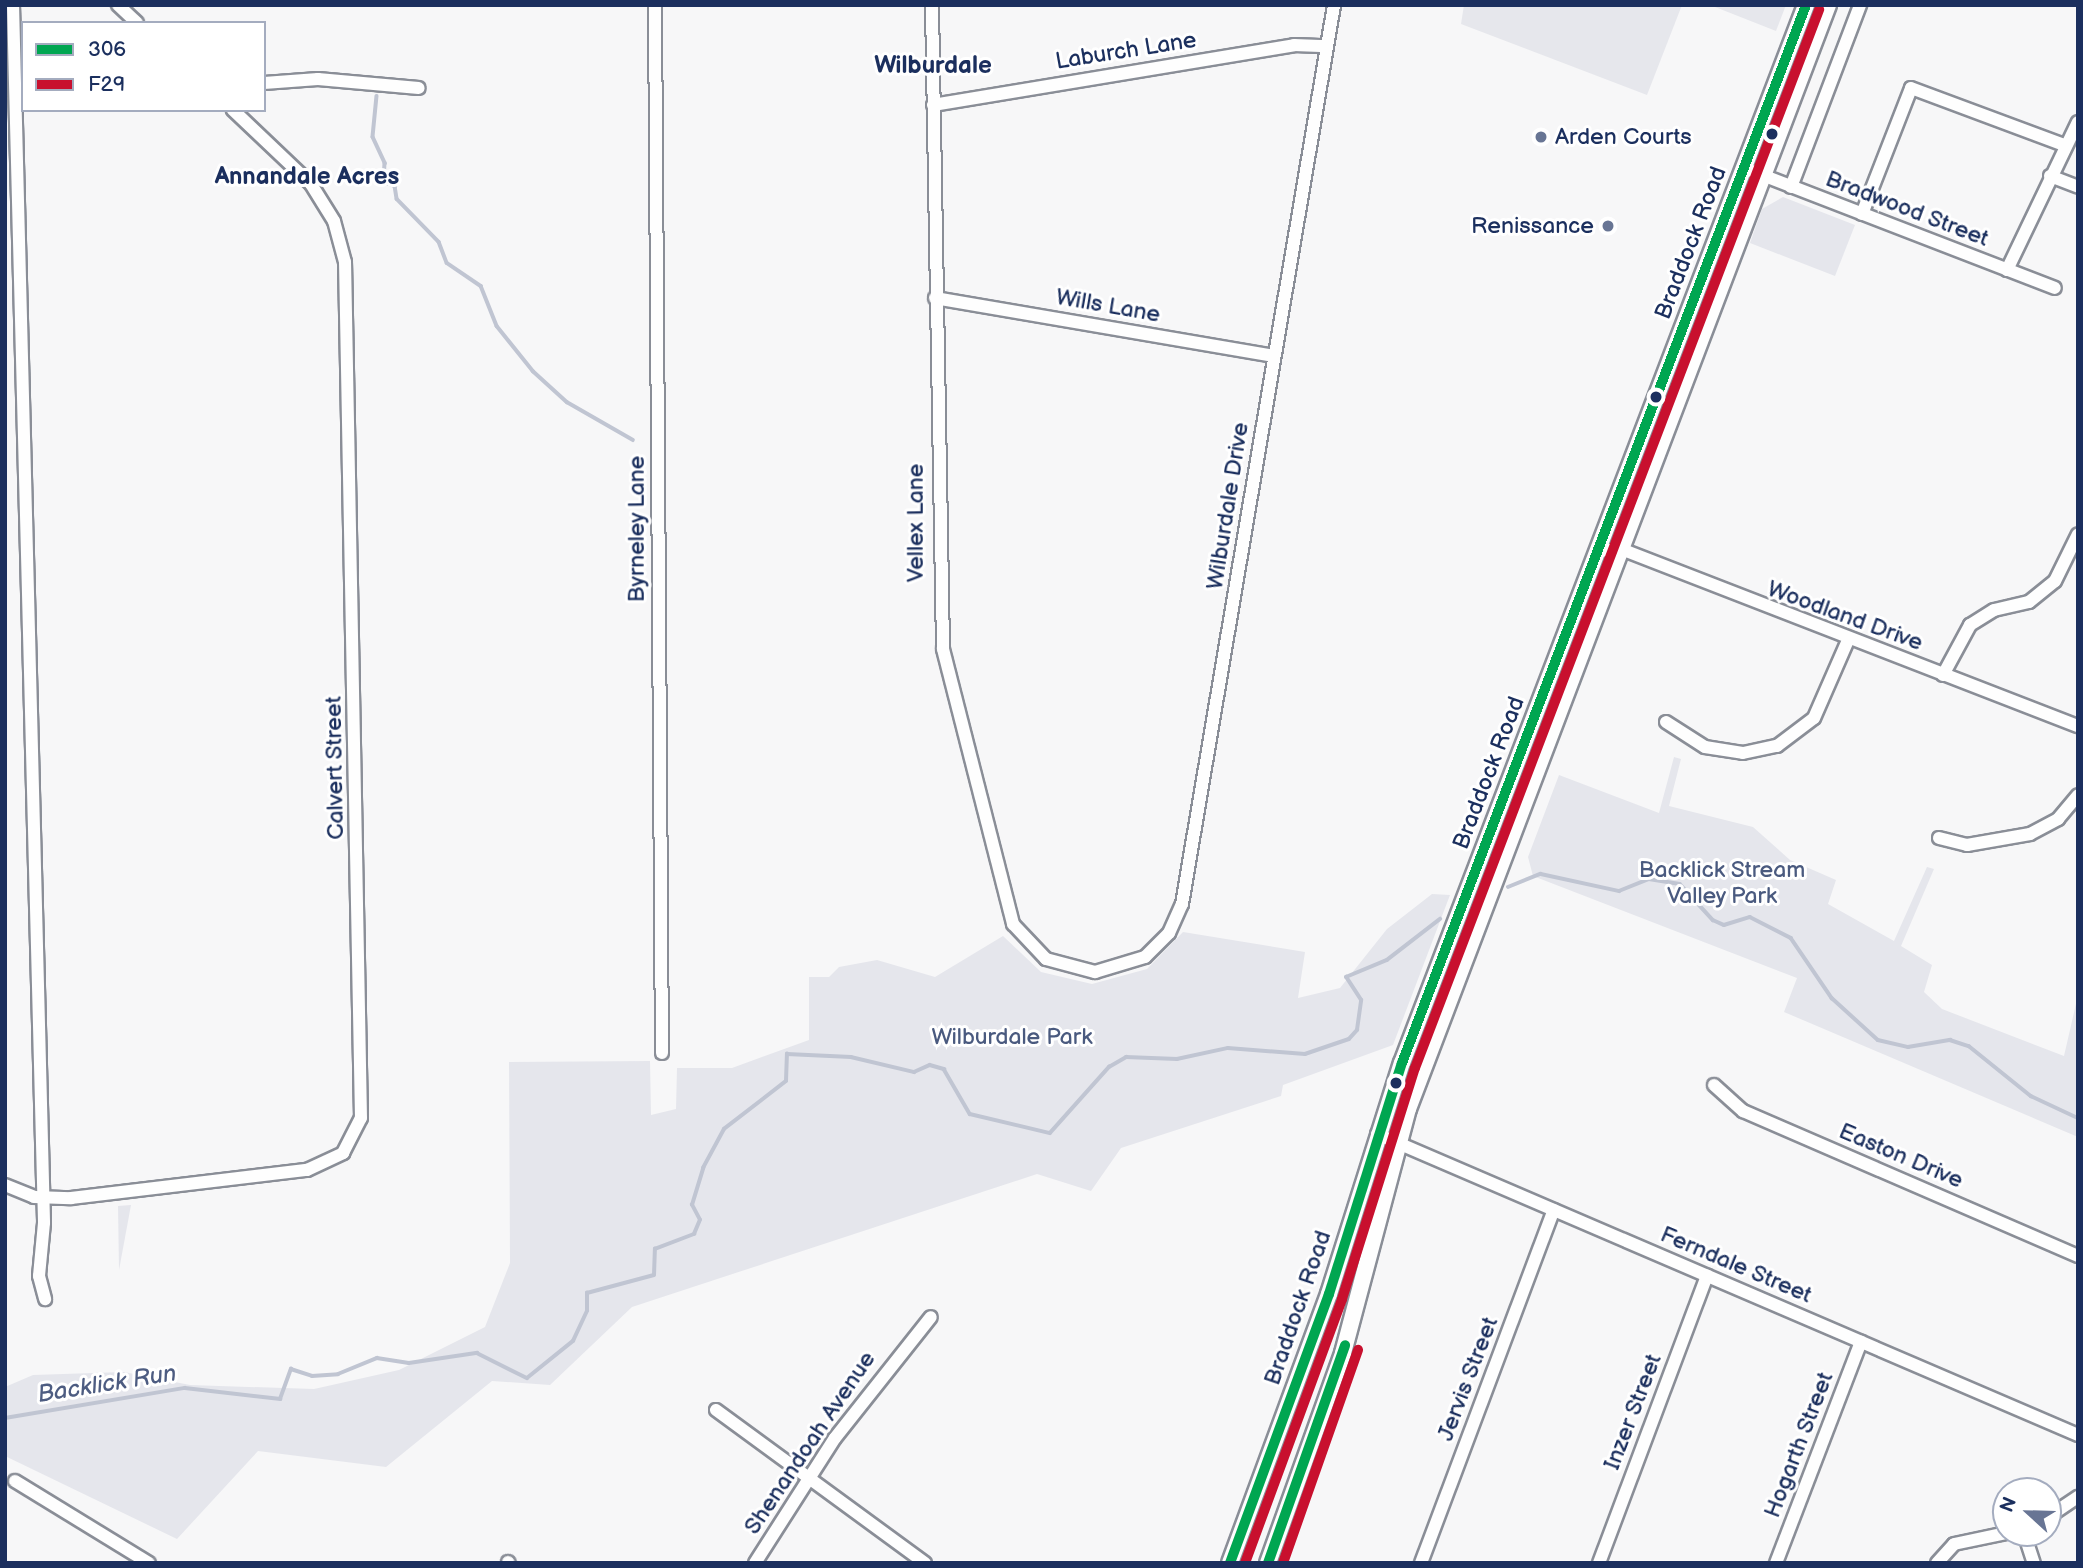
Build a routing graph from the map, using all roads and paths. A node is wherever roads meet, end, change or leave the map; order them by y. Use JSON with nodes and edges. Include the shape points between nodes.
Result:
{"nodes":[{"id":1,"x":13,"y":5,"type":"edge"},
{"id":2,"x":118,"y":5,"type":"edge"},
{"id":3,"x":654,"y":5,"type":"edge"},
{"id":4,"x":932,"y":5,"type":"edge"},
{"id":5,"x":1334,"y":5,"type":"edge"},
{"id":6,"x":1806,"y":5,"type":"edge"},
{"id":7,"x":1828,"y":5,"type":"edge"},
{"id":8,"x":1860,"y":5,"type":"edge"},
{"id":9,"x":135,"y":21,"type":"edge"},
{"id":10,"x":1327,"y":46,"type":"junction"},
{"id":11,"x":266,"y":83,"type":"edge"},
{"id":12,"x":419,"y":88,"type":"dead end"},
{"id":13,"x":933,"y":105,"type":"junction"},
{"id":14,"x":235,"y":112,"type":"edge"},
{"id":15,"x":2078,"y":122,"type":"edge"},
{"id":16,"x":2064,"y":145,"type":"junction"},
{"id":17,"x":1744,"y":168,"type":"junction"},
{"id":18,"x":1763,"y":176,"type":"junction"},
{"id":19,"x":2050,"y":176,"type":"junction"},
{"id":20,"x":1791,"y":187,"type":"junction"},
{"id":21,"x":2078,"y":187,"type":"edge"},
{"id":22,"x":1862,"y":214,"type":"junction"},
{"id":23,"x":2007,"y":270,"type":"junction"},
{"id":24,"x":2055,"y":288,"type":"dead end"},
{"id":25,"x":935,"y":298,"type":"junction"},
{"id":26,"x":1274,"y":356,"type":"junction"},
{"id":27,"x":2078,"y":534,"type":"edge"},
{"id":28,"x":1621,"y":549,"type":"junction"},
{"id":29,"x":1598,"y":551,"type":"junction"},
{"id":30,"x":1849,"y":640,"type":"junction"},
{"id":31,"x":1944,"y":675,"type":"junction"},
{"id":32,"x":1666,"y":722,"type":"dead end"},
{"id":33,"x":2078,"y":726,"type":"edge"},
{"id":34,"x":2078,"y":795,"type":"edge"},
{"id":35,"x":1939,"y":838,"type":"dead end"},
{"id":36,"x":1102,"y":972,"type":"joint"},
{"id":37,"x":662,"y":1053,"type":"dead end"},
{"id":38,"x":1714,"y":1085,"type":"dead end"},
{"id":39,"x":1377,"y":1134,"type":"junction"},
{"id":40,"x":1397,"y":1142,"type":"junction"},
{"id":41,"x":5,"y":1185,"type":"edge"},
{"id":42,"x":41,"y":1198,"type":"junction"},
{"id":43,"x":1554,"y":1210,"type":"junction"},
{"id":44,"x":2078,"y":1256,"type":"edge"},
{"id":45,"x":1707,"y":1276,"type":"junction"},
{"id":46,"x":45,"y":1299,"type":"dead end"},
{"id":47,"x":931,"y":1317,"type":"dead end"},
{"id":48,"x":1861,"y":1342,"type":"junction"},
{"id":49,"x":716,"y":1410,"type":"dead end"},
{"id":50,"x":2078,"y":1436,"type":"edge"},
{"id":51,"x":807,"y":1480,"type":"junction"},
{"id":52,"x":15,"y":1481,"type":"dead end"},
{"id":53,"x":2078,"y":1497,"type":"edge"},
{"id":54,"x":2062,"y":1508,"type":"edge"},
{"id":55,"x":1992,"y":1536,"type":"edge"},
{"id":56,"x":149,"y":1563,"type":"edge"},
{"id":57,"x":755,"y":1563,"type":"edge"},
{"id":58,"x":925,"y":1563,"type":"edge"},
{"id":59,"x":1230,"y":1563,"type":"edge"},
{"id":60,"x":1268,"y":1563,"type":"edge"},
{"id":61,"x":1421,"y":1563,"type":"edge"},
{"id":62,"x":1599,"y":1563,"type":"edge"},
{"id":63,"x":1776,"y":1563,"type":"edge"},
{"id":64,"x":1937,"y":1563,"type":"edge"}],
"edges":[{"from":1,"to":42,"type":"street"},
{"from":2,"to":9,"type":"street"},
{"from":3,"to":37,"type":"street","name":"Byrneley Lane"},
{"from":4,"to":13,"type":"street","name":"Vellex Lane"},
{"from":5,"to":10,"type":"street","name":"Wilburdale Drive"},
{"from":6,"to":17,"type":"main road","name":"Braddock Road"},
{"from":7,"to":18,"type":"main road","name":"Braddock Road"},
{"from":8,"to":20,"type":"street"},
{"from":10,"to":13,"type":"street","name":"Laburch Lane","via":[[1294,45]]},
{"from":10,"to":26,"type":"street","name":"Wilburdale Drive"},
{"from":11,"to":12,"type":"street","via":[[295,78]]},
{"from":13,"to":25,"type":"street","name":"Vellex Lane"},
{"from":14,"to":42,"type":"street","name":"Calvert Street","via":[[311,184],[334,221],[345,262],[360,1118],[343,1153],[307,1170]]},
{"from":15,"to":16,"type":"street"},
{"from":16,"to":19,"type":"street"},
{"from":16,"to":22,"type":"street","via":[[1911,88]]},
{"from":17,"to":18,"type":"street","name":"Bradwood Street"},
{"from":17,"to":29,"type":"main road","name":"Braddock Road"},
{"from":18,"to":20,"type":"street","name":"Bradwood Street"},
{"from":18,"to":28,"type":"main road","name":"Braddock Road"},
{"from":19,"to":21,"type":"street"},
{"from":19,"to":23,"type":"street"},
{"from":20,"to":22,"type":"street","name":"Bradwood Street"},
{"from":22,"to":23,"type":"street","name":"Bradwood Street"},
{"from":23,"to":24,"type":"street","name":"Bradwood Street"},
{"from":25,"to":26,"type":"street","name":"Wills Lane"},
{"from":25,"to":36,"type":"street","name":"Vellex Lane","via":[[937,599],[979,801],[1008,913],[1022,938],[1061,966]]},
{"from":26,"to":36,"type":"street","name":"Wilburdale Drive","via":[[1182,904],[1158,946],[1131,964]]},
{"from":27,"to":31,"type":"street","via":[[2055,581],[2029,602],[1994,610],[1970,625]]},
{"from":28,"to":29,"type":"street","name":"Woodland Drive"},
{"from":28,"to":30,"type":"street","name":"Woodland Drive"},
{"from":28,"to":40,"type":"main road","name":"Braddock Road"},
{"from":29,"to":39,"type":"main road","name":"Braddock Road"},
{"from":30,"to":31,"type":"street","name":"Woodland Drive"},
{"from":30,"to":32,"type":"street","via":[[1814,718],[1777,746],[1743,753],[1705,747]]},
{"from":31,"to":33,"type":"street","name":"Woodland Drive"},
{"from":34,"to":35,"type":"street","via":[[2058,819],[2030,834],[1967,845]]},
{"from":38,"to":44,"type":"street","name":"Easton Drive","via":[[1743,1111]]},
{"from":39,"to":40,"type":"street","name":"Ferndale Street"},
{"from":39,"to":59,"type":"main road","name":"Braddock Road","via":[[1329,1294]]},
{"from":40,"to":43,"type":"street","name":"Ferndale Street"},
{"from":40,"to":60,"type":"main road","name":"Braddock Road","via":[[1343,1353]]},
{"from":41,"to":42,"type":"street"},
{"from":42,"to":46,"type":"street","via":[[39,1276]]},
{"from":43,"to":45,"type":"street","name":"Ferndale Street"},
{"from":43,"to":61,"type":"street","name":"Jervis Street"},
{"from":45,"to":48,"type":"street","name":"Ferndale Street"},
{"from":45,"to":62,"type":"street","name":"Inzer Street"},
{"from":47,"to":51,"type":"street","name":"Shenandoah Avenue","via":[[894,1355]]},
{"from":48,"to":50,"type":"street","name":"Ferndale Street"},
{"from":48,"to":63,"type":"street","name":"Hogarth Street"},
{"from":49,"to":51,"type":"street"},
{"from":51,"to":57,"type":"street","name":"Shenandoah Avenue"},
{"from":51,"to":58,"type":"street"},
{"from":52,"to":56,"type":"street"},
{"from":53,"to":54,"type":"street"},
{"from":55,"to":64,"type":"street","via":[[1954,1544]]}]}
